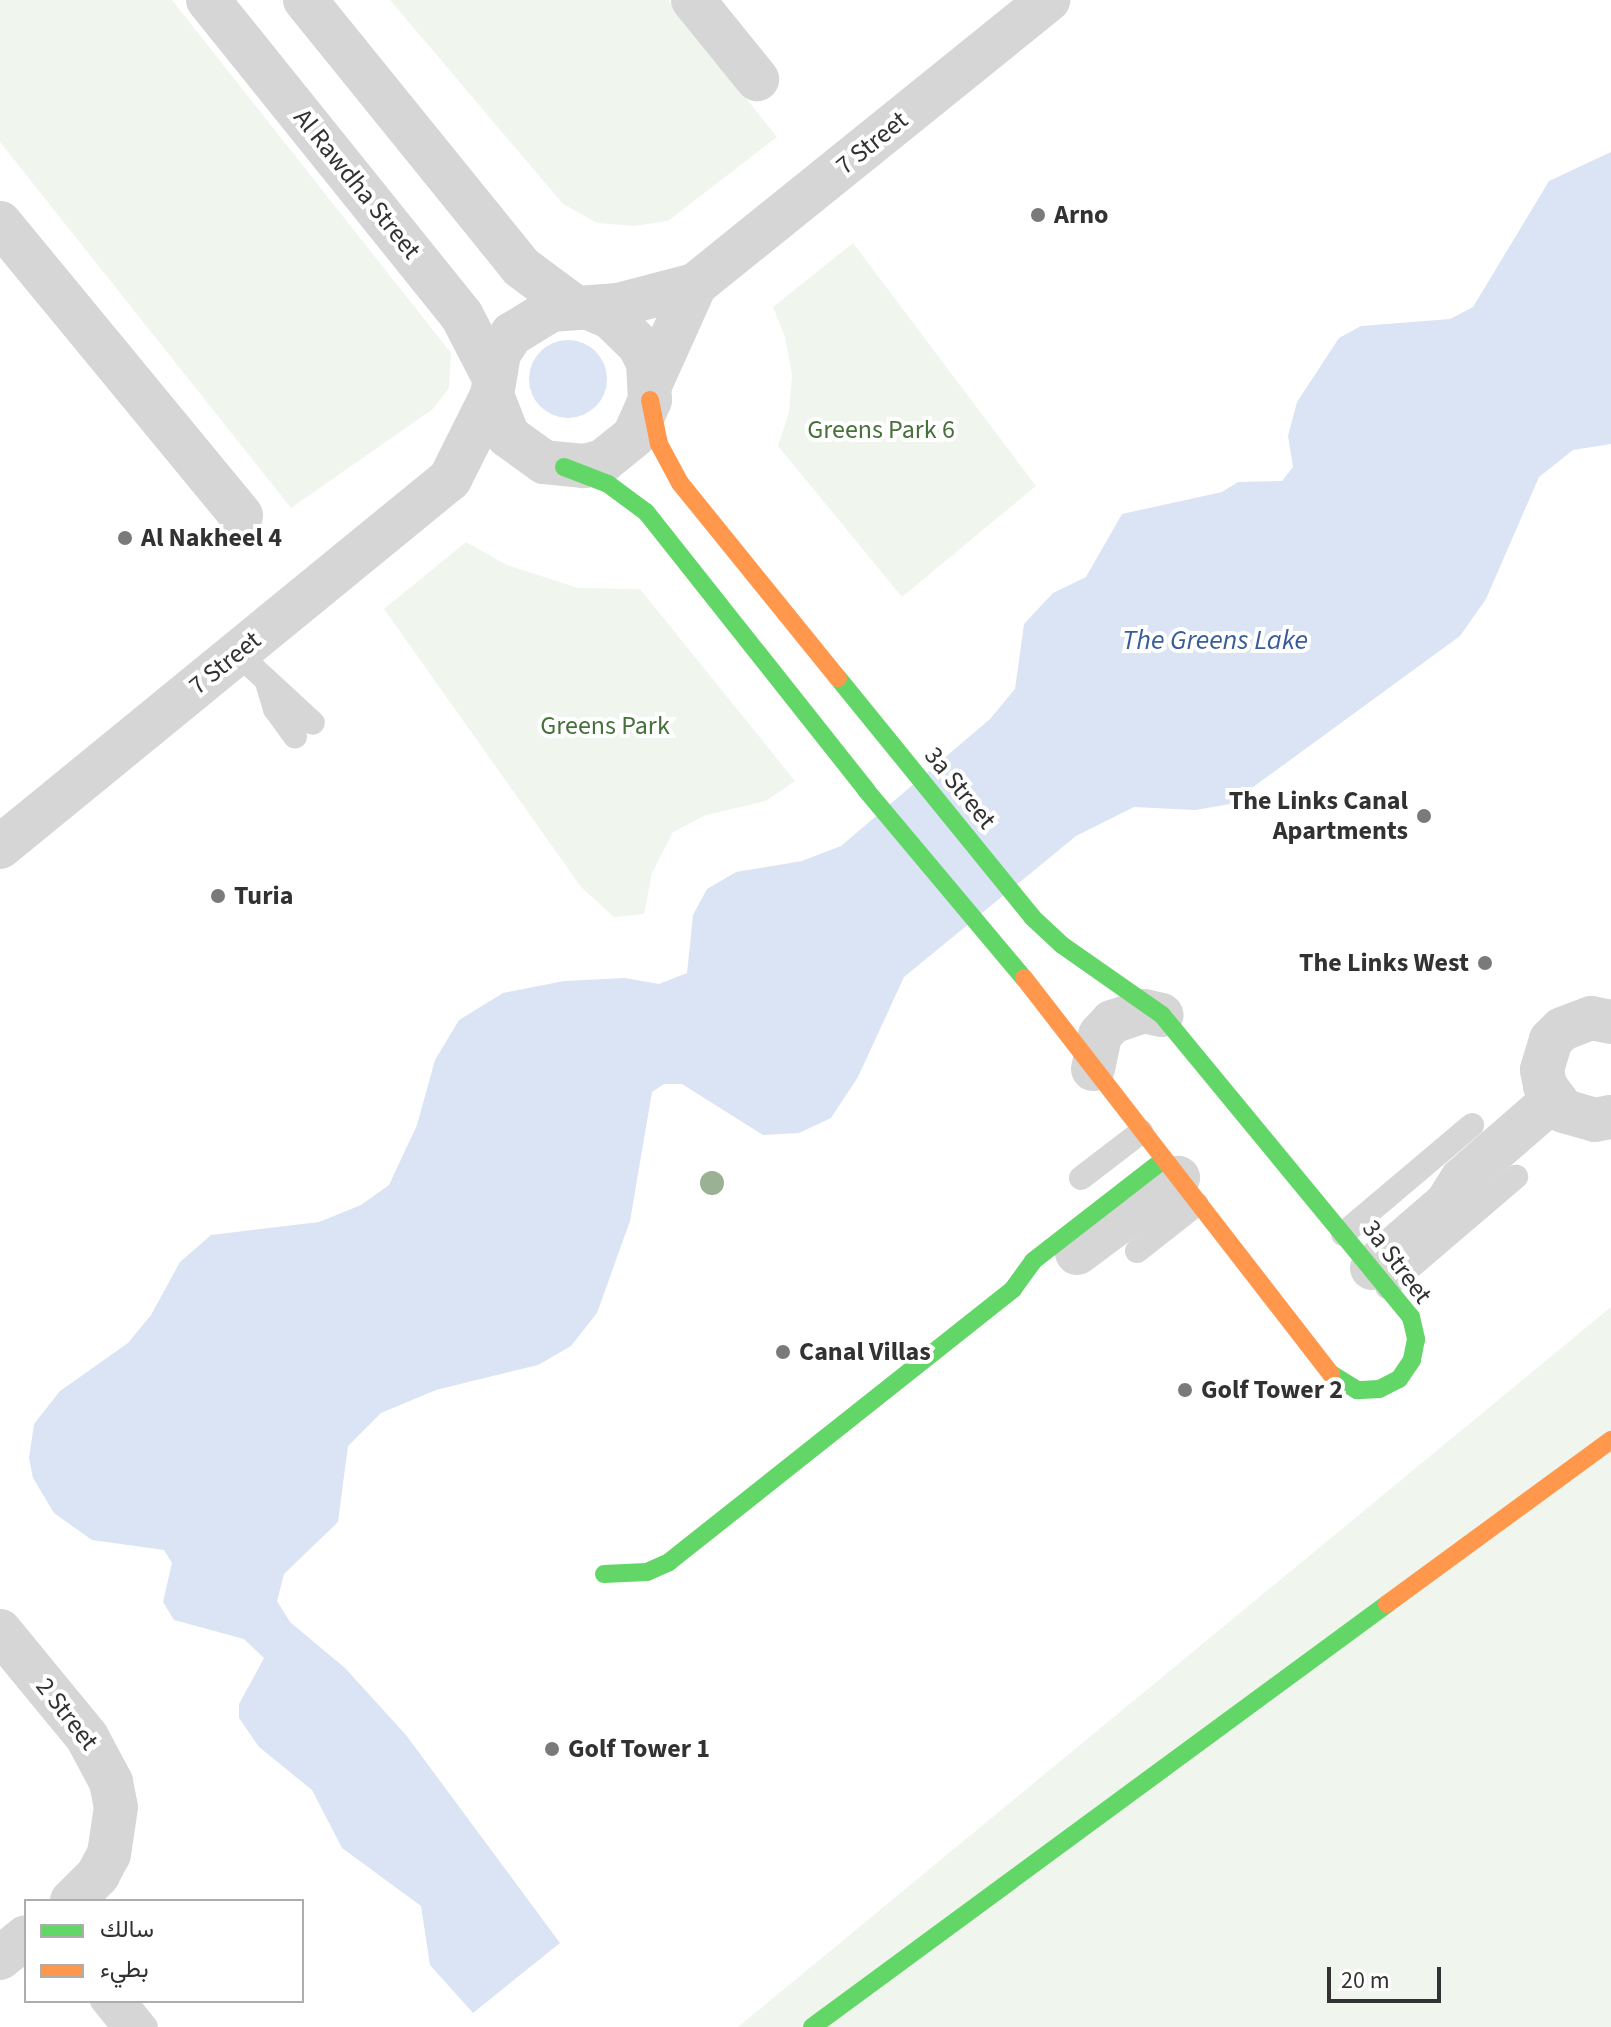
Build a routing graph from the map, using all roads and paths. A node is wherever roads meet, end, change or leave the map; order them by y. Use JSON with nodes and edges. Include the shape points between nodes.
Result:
{"nodes":[{"id":1,"x":208,"y":0,"type":"edge"},
{"id":2,"x":305,"y":0,"type":"edge"},
{"id":3,"x":693,"y":0,"type":"edge"},
{"id":4,"x":1048,"y":0,"type":"edge"},
{"id":5,"x":757,"y":79,"type":"dead end"},
{"id":6,"x":4,"y":236,"type":"edge"},
{"id":7,"x":695,"y":285,"type":"junction"},
{"id":8,"x":583,"y":308,"type":"junction"},
{"id":9,"x":492,"y":385,"type":"junction"},
{"id":10,"x":650,"y":392,"type":"junction"},
{"id":11,"x":554,"y":464,"type":"junction"},
{"id":12,"x":450,"y":479,"type":"junction"},
{"id":13,"x":241,"y":515,"type":"dead end"},
{"id":14,"x":237,"y":653,"type":"junction"},
{"id":15,"x":304,"y":730,"type":"dead end"},
{"id":16,"x":0,"y":847,"type":"edge"},
{"id":17,"x":1162,"y":1015,"type":"junction"},
{"id":18,"x":1611,"y":1022,"type":"edge"},
{"id":19,"x":1093,"y":1069,"type":"junction"},
{"id":20,"x":1553,"y":1100,"type":"junction"},
{"id":21,"x":1611,"y":1117,"type":"edge"},
{"id":22,"x":1472,"y":1125,"type":"dead end"},
{"id":23,"x":1141,"y":1132,"type":"junction"},
{"id":24,"x":1516,"y":1177,"type":"dead end"},
{"id":25,"x":1081,"y":1178,"type":"dead end"},
{"id":26,"x":1180,"y":1181,"type":"junction"},
{"id":27,"x":1137,"y":1251,"type":"dead end"},
{"id":28,"x":1365,"y":1260,"type":"junction"},
{"id":29,"x":1013,"y":1289,"type":"joint"},
{"id":30,"x":1611,"y":1440,"type":"edge"},
{"id":31,"x":604,"y":1574,"type":"dead end"},
{"id":32,"x":0,"y":1631,"type":"edge"},
{"id":33,"x":74,"y":1899,"type":"edge"},
{"id":34,"x":24,"y":1939,"type":"edge"},
{"id":35,"x":0,"y":1958,"type":"edge"},
{"id":36,"x":104,"y":2003,"type":"edge"},
{"id":37,"x":127,"y":2003,"type":"edge"},
{"id":38,"x":123,"y":2027,"type":"edge"},
{"id":39,"x":146,"y":2027,"type":"edge"},
{"id":40,"x":812,"y":2027,"type":"edge"}],
"edges":[{"from":1,"to":9,"type":"street","name":"Al Rawdha Street","via":[[462,316]]},
{"from":2,"to":8,"type":"street","via":[[521,267]]},
{"from":3,"to":5,"type":"street"},
{"from":4,"to":7,"type":"street","name":"7 Street"},
{"from":6,"to":13,"type":"street"},
{"from":7,"to":8,"type":"street","name":"7 Street"},
{"from":7,"to":10,"type":"street","name":"7 Street"},
{"from":8,"to":9,"type":"street","via":[[530,318],[499,353]]},
{"from":8,"to":10,"type":"street","via":[[626,329],[648,363]]},
{"from":9,"to":11,"type":"street","via":[[508,436]]},
{"from":9,"to":12,"type":"street","name":"7 Street"},
{"from":10,"to":11,"type":"street","via":[[634,436],[620,450],[584,466]]},
{"from":10,"to":17,"type":"street","name":"3a Street","via":[[659,444],[680,483],[1033,918],[1062,945]]},
{"from":11,"to":12,"type":"street","name":"7 Street","via":[[494,467]]},
{"from":11,"to":19,"type":"street","name":"3a Street","via":[[608,484],[646,512]]},
{"from":12,"to":14,"type":"street","name":"7 Street"},
{"from":14,"to":15,"type":"lane"},
{"from":14,"to":16,"type":"street","name":"7 Street"},
{"from":17,"to":19,"type":"street","via":[[1144,1011],[1112,1022],[1100,1035]]},
{"from":17,"to":28,"type":"street","name":"3a Street"},
{"from":18,"to":20,"type":"street","via":[[1575,1021],[1551,1040],[1542,1070]]},
{"from":19,"to":23,"type":"street","name":"3a Street"},
{"from":20,"to":21,"type":"street","via":[[1579,1118]]},
{"from":20,"to":28,"type":"street","via":[[1462,1179],[1447,1203]]},
{"from":22,"to":28,"type":"lane"},
{"from":23,"to":25,"type":"lane"},
{"from":23,"to":26,"type":"street","name":"3a Street"},
{"from":24,"to":28,"type":"lane"},
{"from":26,"to":27,"type":"lane"},
{"from":26,"to":28,"type":"street","name":"3a Street","via":[[1322,1365],[1337,1382],[1357,1390],[1379,1389],[1399,1379],[1412,1360],[1416,1339],[1411,1317]]},
{"from":26,"to":29,"type":"street","via":[[1044,1277]]},
{"from":29,"to":31,"type":"street","via":[[669,1562],[647,1572]]},
{"from":30,"to":40,"type":"street"},
{"from":32,"to":33,"type":"street","name":"2 Street","via":[[87,1737],[111,1782],[116,1807],[109,1854],[98,1875]]},
{"from":34,"to":35,"type":"street"},
{"from":36,"to":38,"type":"lane"},
{"from":37,"to":39,"type":"lane"}]}
